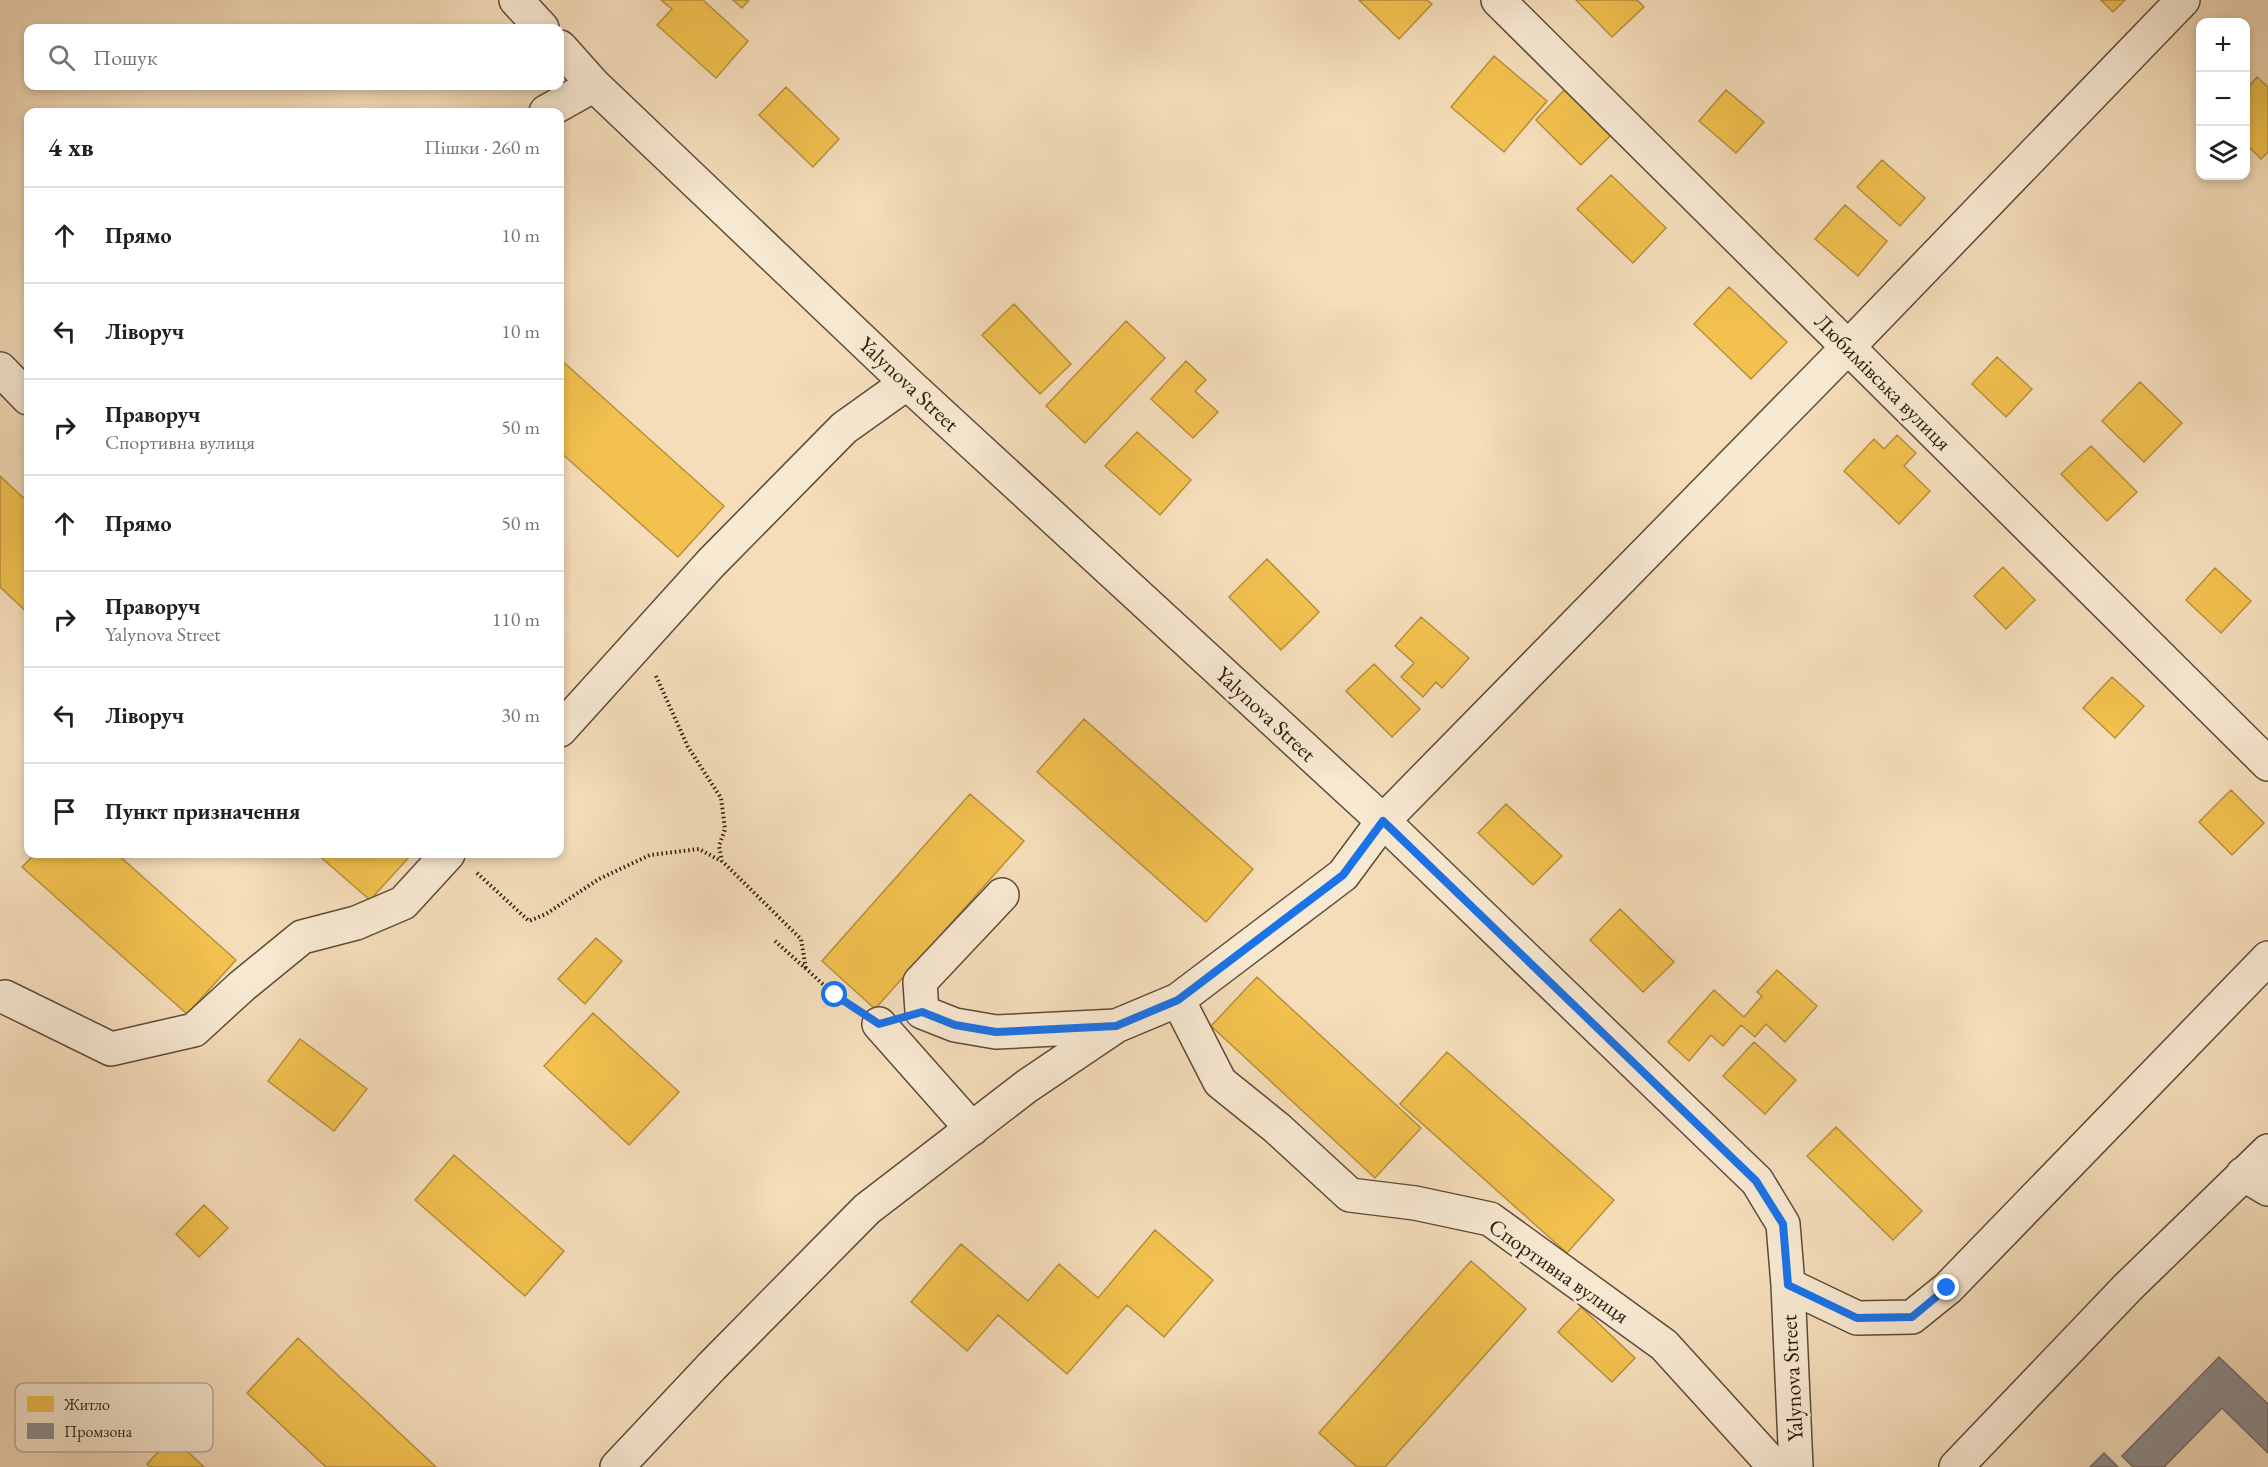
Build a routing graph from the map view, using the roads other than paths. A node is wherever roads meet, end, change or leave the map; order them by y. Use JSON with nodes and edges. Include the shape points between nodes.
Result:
{"nodes":[{"id":1,"x":516,"y":0,"type":"edge"},
{"id":2,"x":1498,"y":0,"type":"edge"},
{"id":3,"x":2183,"y":0,"type":"edge"},
{"id":4,"x":539,"y":24,"type":"edge"},
{"id":5,"x":564,"y":51,"type":"edge"},
{"id":6,"x":594,"y":85,"type":"junction"},
{"id":7,"x":553,"y":108,"type":"edge"},
{"id":8,"x":1848,"y":347,"type":"junction"},
{"id":9,"x":0,"y":369,"type":"edge"},
{"id":10,"x":907,"y":383,"type":"junction"},
{"id":11,"x":24,"y":394,"type":"edge"},
{"id":12,"x":564,"y":726,"type":"edge"},
{"id":13,"x":2268,"y":765,"type":"edge"},
{"id":14,"x":1383,"y":821,"type":"junction"},
{"id":15,"x":460,"y":861,"type":"edge"},
{"id":16,"x":1002,"y":895,"type":"dead end"},
{"id":17,"x":2268,"y":958,"type":"edge"},
{"id":18,"x":5,"y":997,"type":"dead end"},
{"id":19,"x":1178,"y":1000,"type":"junction"},
{"id":20,"x":879,"y":1024,"type":"road end"},
{"id":21,"x":1116,"y":1026,"type":"junction"},
{"id":22,"x":972,"y":1129,"type":"junction"},
{"id":23,"x":2268,"y":1151,"type":"edge"},
{"id":24,"x":2256,"y":1182,"type":"edge"},
{"id":25,"x":1788,"y":1285,"type":"junction"},
{"id":26,"x":618,"y":1467,"type":"edge"},
{"id":27,"x":1775,"y":1467,"type":"edge"},
{"id":28,"x":1796,"y":1467,"type":"edge"},
{"id":29,"x":1956,"y":1467,"type":"edge"}],
"edges":[{"from":1,"to":4,"type":"street"},
{"from":2,"to":8,"type":"street","name":"Любимівська вулиця"},
{"from":3,"to":8,"type":"street"},
{"from":5,"to":6,"type":"street","name":"Yalynova Street"},
{"from":6,"to":7,"type":"street"},
{"from":6,"to":10,"type":"street","name":"Yalynova Street"},
{"from":8,"to":13,"type":"street","name":"Любимівська вулиця"},
{"from":8,"to":14,"type":"street"},
{"from":9,"to":11,"type":"street"},
{"from":10,"to":12,"type":"street","via":[[844,428],[711,563]]},
{"from":10,"to":14,"type":"street","name":"Yalynova Street"},
{"from":14,"to":19,"type":"street","via":[[1343,875]]},
{"from":14,"to":25,"type":"street","name":"Yalynova Street","via":[[1756,1181],[1783,1224]]},
{"from":15,"to":18,"type":"street","via":[[403,903],[356,923],[302,937],[194,1030],[111,1049]]},
{"from":16,"to":21,"type":"street","via":[[920,981],[922,1012],[955,1025],[996,1032]]},
{"from":17,"to":25,"type":"street","via":[[1947,1288],[1912,1317],[1857,1318]]},
{"from":19,"to":21,"type":"street"},
{"from":19,"to":27,"type":"street","name":"Спортивна вулиця","via":[[1220,1082],[1350,1195],[1415,1203],[1490,1219],[1665,1345]]},
{"from":20,"to":22,"type":"street"},
{"from":21,"to":22,"type":"street"},
{"from":22,"to":26,"type":"street","via":[[867,1209]]},
{"from":23,"to":24,"type":"street"},
{"from":24,"to":29,"type":"street","via":[[2128,1287]]},
{"from":25,"to":28,"type":"street","name":"Yalynova Street"}]}
